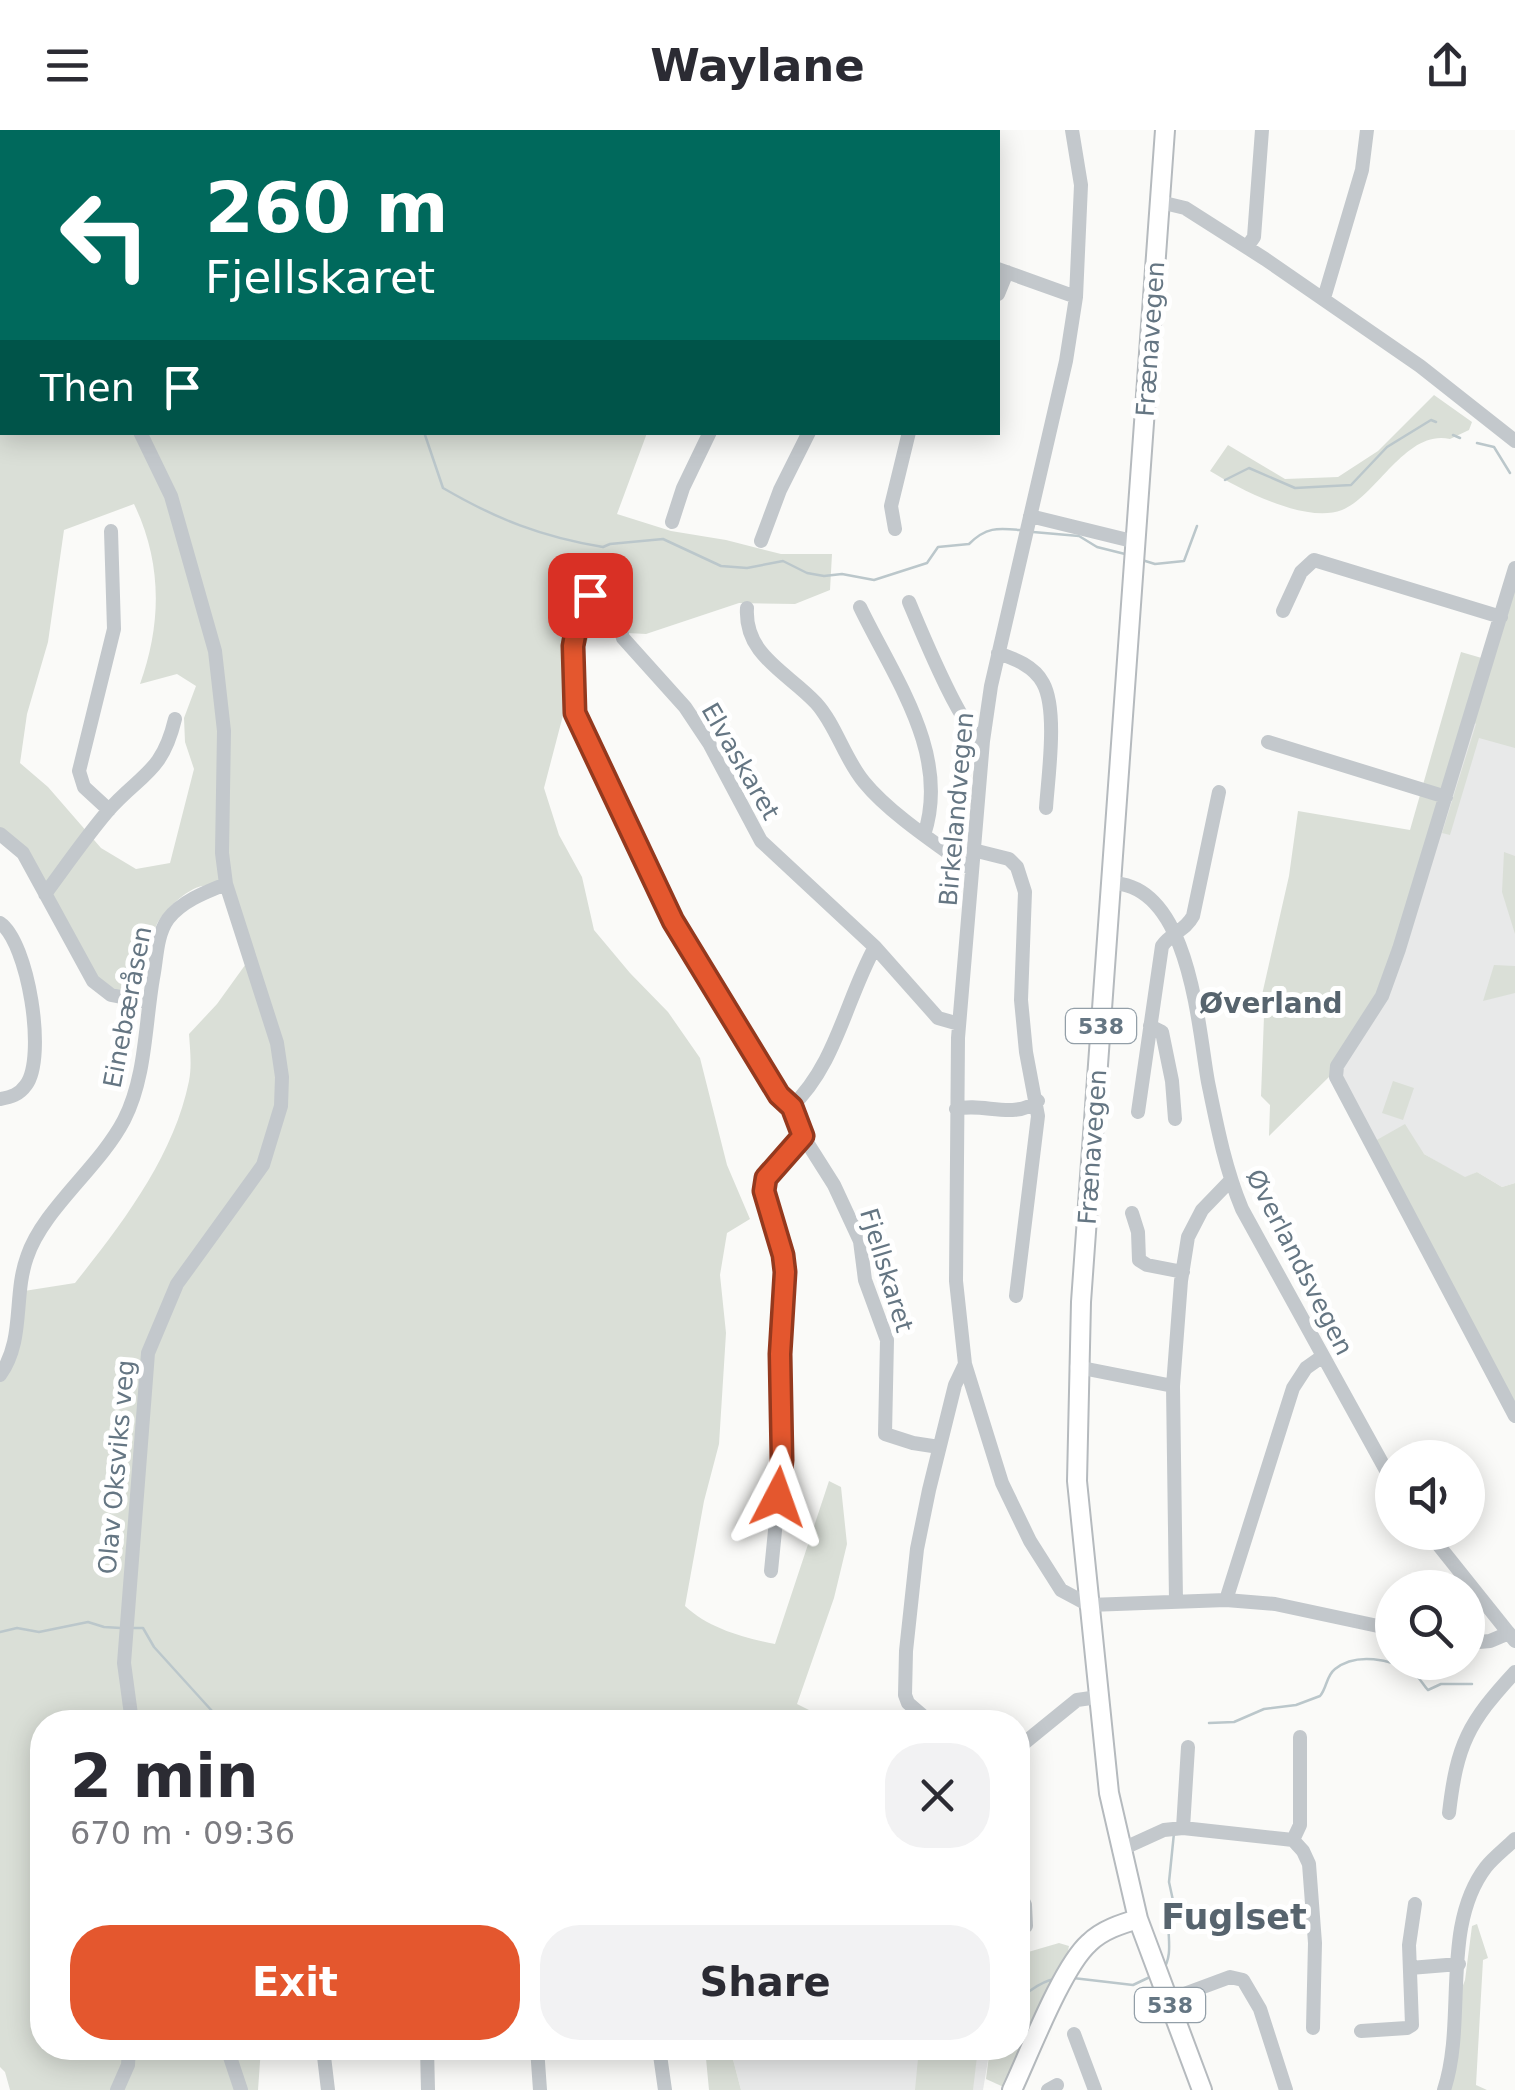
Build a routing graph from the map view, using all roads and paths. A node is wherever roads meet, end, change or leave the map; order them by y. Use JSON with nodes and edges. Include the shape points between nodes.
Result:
{"nodes":[{"id":1,"x":1072,"y":130,"type":"edge"},
{"id":2,"x":1165,"y":130,"type":"edge"},
{"id":3,"x":1262,"y":130,"type":"edge"},
{"id":4,"x":1367,"y":130,"type":"edge"},
{"id":5,"x":1160,"y":202,"type":"junction"},
{"id":6,"x":1247,"y":246,"type":"junction"},
{"id":7,"x":1002,"y":270,"type":"edge"},
{"id":8,"x":1076,"y":297,"type":"junction"},
{"id":9,"x":1324,"y":298,"type":"junction"},
{"id":10,"x":142,"y":435,"type":"edge"},
{"id":11,"x":709,"y":435,"type":"edge"},
{"id":12,"x":807,"y":435,"type":"edge"},
{"id":13,"x":907,"y":435,"type":"edge"},
{"id":14,"x":1515,"y":441,"type":"edge"},
{"id":15,"x":1030,"y":516,"type":"junction"},
{"id":16,"x":672,"y":522,"type":"dead end"},
{"id":17,"x":896,"y":528,"type":"dead end"},
{"id":18,"x":112,"y":531,"type":"dead end"},
{"id":19,"x":762,"y":541,"type":"dead end"},
{"id":20,"x":1136,"y":542,"type":"junction"},
{"id":21,"x":1515,"y":568,"type":"edge"},
{"id":22,"x":590,"y":595,"type":"joint"},
{"id":23,"x":909,"y":602,"type":"dead end"},
{"id":24,"x":860,"y":607,"type":"dead end"},
{"id":25,"x":747,"y":608,"type":"dead end"},
{"id":26,"x":1283,"y":612,"type":"dead end"},
{"id":27,"x":1501,"y":616,"type":"junction"},
{"id":28,"x":998,"y":653,"type":"junction"},
{"id":29,"x":175,"y":719,"type":"dead end"},
{"id":30,"x":983,"y":741,"type":"junction"},
{"id":31,"x":1268,"y":742,"type":"dead end"},
{"id":32,"x":1219,"y":792,"type":"dead end"},
{"id":33,"x":1446,"y":797,"type":"junction"},
{"id":34,"x":1046,"y":808,"type":"dead end"},
{"id":35,"x":109,"y":810,"type":"junction"},
{"id":36,"x":0,"y":834,"type":"edge"},
{"id":37,"x":924,"y":835,"type":"junction"},
{"id":38,"x":973,"y":850,"type":"junction"},
{"id":39,"x":970,"y":870,"type":"junction"},
{"id":40,"x":1111,"y":882,"type":"junction"},
{"id":41,"x":226,"y":884,"type":"junction"},
{"id":42,"x":45,"y":894,"type":"junction"},
{"id":43,"x":0,"y":923,"type":"edge"},
{"id":44,"x":1176,"y":934,"type":"junction"},
{"id":45,"x":875,"y":946,"type":"junction"},
{"id":46,"x":147,"y":1002,"type":"junction"},
{"id":47,"x":959,"y":1024,"type":"junction"},
{"id":48,"x":1150,"y":1026,"type":"junction"},
{"id":49,"x":0,"y":1099,"type":"edge"},
{"id":50,"x":1038,"y":1101,"type":"junction"},
{"id":51,"x":792,"y":1107,"type":"junction"},
{"id":52,"x":956,"y":1110,"type":"junction"},
{"id":53,"x":1138,"y":1112,"type":"dead end"},
{"id":54,"x":1175,"y":1119,"type":"dead end"},
{"id":55,"x":803,"y":1136,"type":"junction"},
{"id":56,"x":1230,"y":1180,"type":"junction"},
{"id":57,"x":1132,"y":1212,"type":"dead end"},
{"id":58,"x":1183,"y":1272,"type":"junction"},
{"id":59,"x":1016,"y":1296,"type":"dead end"},
{"id":60,"x":1323,"y":1356,"type":"junction"},
{"id":61,"x":966,"y":1364,"type":"junction"},
{"id":62,"x":1077,"y":1368,"type":"junction"},
{"id":63,"x":0,"y":1375,"type":"edge"},
{"id":64,"x":1173,"y":1386,"type":"junction"},
{"id":65,"x":1515,"y":1416,"type":"edge"},
{"id":66,"x":939,"y":1446,"type":"junction"},
{"id":67,"x":1375,"y":1451,"type":"edge"},
{"id":68,"x":1442,"y":1550,"type":"edge"},
{"id":69,"x":770,"y":1571,"type":"dead end"},
{"id":70,"x":1226,"y":1600,"type":"junction"},
{"id":71,"x":1176,"y":1601,"type":"junction"},
{"id":72,"x":1089,"y":1606,"type":"junction"},
{"id":73,"x":1375,"y":1625,"type":"edge"},
{"id":74,"x":1512,"y":1637,"type":"edge"},
{"id":75,"x":1485,"y":1641,"type":"edge"},
{"id":76,"x":1515,"y":1672,"type":"edge"},
{"id":77,"x":1098,"y":1697,"type":"junction"},
{"id":78,"x":129,"y":1710,"type":"edge"},
{"id":79,"x":916,"y":1710,"type":"edge"},
{"id":80,"x":1300,"y":1737,"type":"dead end"},
{"id":81,"x":1030,"y":1738,"type":"edge"},
{"id":82,"x":1188,"y":1747,"type":"dead end"},
{"id":83,"x":1449,"y":1813,"type":"dead end"},
{"id":84,"x":1183,"y":1828,"type":"junction"},
{"id":85,"x":1293,"y":1840,"type":"junction"},
{"id":86,"x":1515,"y":1840,"type":"edge"},
{"id":87,"x":1120,"y":1850,"type":"junction"},
{"id":88,"x":1415,"y":1904,"type":"dead end"},
{"id":89,"x":1138,"y":1919,"type":"junction"},
{"id":90,"x":1459,"y":1964,"type":"junction"},
{"id":91,"x":1410,"y":1968,"type":"junction"},
{"id":92,"x":1168,"y":2000,"type":"junction"},
{"id":93,"x":1313,"y":2028,"type":"dead end"},
{"id":94,"x":1361,"y":2031,"type":"dead end"},
{"id":95,"x":1074,"y":2034,"type":"dead end"},
{"id":96,"x":1030,"y":2053,"type":"edge"},
{"id":97,"x":129,"y":2060,"type":"edge"},
{"id":98,"x":231,"y":2060,"type":"edge"},
{"id":99,"x":324,"y":2060,"type":"edge"},
{"id":100,"x":427,"y":2060,"type":"edge"},
{"id":101,"x":538,"y":2060,"type":"edge"},
{"id":102,"x":661,"y":2060,"type":"edge"},
{"id":103,"x":1026,"y":2060,"type":"edge"},
{"id":104,"x":117,"y":2090,"type":"edge"},
{"id":105,"x":242,"y":2090,"type":"edge"},
{"id":106,"x":328,"y":2090,"type":"edge"},
{"id":107,"x":428,"y":2090,"type":"edge"},
{"id":108,"x":540,"y":2090,"type":"edge"},
{"id":109,"x":666,"y":2090,"type":"edge"},
{"id":110,"x":1012,"y":2090,"type":"edge"},
{"id":111,"x":1095,"y":2090,"type":"edge"},
{"id":112,"x":1202,"y":2090,"type":"edge"},
{"id":113,"x":1286,"y":2090,"type":"edge"},
{"id":114,"x":1444,"y":2090,"type":"edge"}],
"edges":[{"from":1,"to":8,"type":"street","name":"Birkelandvegen","via":[[1081,185]]},
{"from":2,"to":5,"type":"main road","name":"Frænavegen","number":"538"},
{"from":3,"to":6,"type":"street","via":[[1254,237]]},
{"from":4,"to":9,"type":"street","via":[[1362,170]]},
{"from":5,"to":6,"type":"street","via":[[1185,208]]},
{"from":5,"to":20,"type":"main road","name":"Frænavegen","number":"538"},
{"from":6,"to":9,"type":"street"},
{"from":7,"to":8,"type":"street"},
{"from":8,"to":15,"type":"street","name":"Birkelandvegen"},
{"from":9,"to":14,"type":"street"},
{"from":10,"to":41,"type":"street","name":"Olav Oksviks veg","via":[[171,496],[215,651]]},
{"from":11,"to":16,"type":"street"},
{"from":12,"to":19,"type":"street"},
{"from":13,"to":17,"type":"street","via":[[891,506]]},
{"from":15,"to":20,"type":"street"},
{"from":15,"to":28,"type":"street","name":"Birkelandvegen"},
{"from":18,"to":35,"type":"street","via":[[114,629],[79,771],[84,786]]},
{"from":20,"to":40,"type":"main road","name":"Frænavegen","number":"538"},
{"from":21,"to":27,"type":"street"},
{"from":22,"to":45,"type":"street","name":"Elvaskaret","via":[[601,593],[614,606],[623,638],[685,707],[761,841]]},
{"from":22,"to":51,"type":"street","name":"Fjellskaret","via":[[573,646],[575,713],[673,921]]},
{"from":23,"to":30,"type":"street","via":[[974,738]]},
{"from":24,"to":37,"type":"street","via":[[926,744],[933,782]]},
{"from":25,"to":37,"type":"street","via":[[755,646],[818,706],[864,782]]},
{"from":26,"to":27,"type":"street","via":[[1301,572],[1314,560]]},
{"from":27,"to":33,"type":"street"},
{"from":28,"to":30,"type":"street","name":"Birkelandvegen"},
{"from":28,"to":34,"type":"street","via":[[1031,668],[1044,684]]},
{"from":29,"to":35,"type":"street","via":[[152,771]]},
{"from":30,"to":38,"type":"street","name":"Birkelandvegen"},
{"from":31,"to":33,"type":"street"},
{"from":32,"to":44,"type":"street","via":[[1196,908]]},
{"from":33,"to":65,"type":"street","via":[[1382,996],[1336,1077]]},
{"from":35,"to":42,"type":"street"},
{"from":36,"to":42,"type":"street","via":[[22,852]]},
{"from":37,"to":39,"type":"street"},
{"from":38,"to":39,"type":"street","name":"Birkelandvegen"},
{"from":38,"to":50,"type":"street","via":[[1009,859],[1022,879],[1021,1000]]},
{"from":39,"to":47,"type":"street","name":"Birkelandvegen"},
{"from":40,"to":44,"type":"street","name":"Øverlandsvegen","via":[[1128,885],[1154,904]]},
{"from":40,"to":62,"type":"main road","name":"Frænavegen","number":"538"},
{"from":41,"to":46,"type":"street","name":"Einebæråsen","via":[[169,918]]},
{"from":41,"to":78,"type":"street","name":"Olav Oksviks veg","via":[[277,1044],[281,1106],[262,1166],[177,1284],[148,1354],[124,1645]]},
{"from":42,"to":46,"type":"street","via":[[93,981],[111,996]]},
{"from":43,"to":49,"type":"street","via":[[22,962],[35,1051],[26,1086]]},
{"from":44,"to":48,"type":"street","via":[[1162,946]]},
{"from":44,"to":56,"type":"street","name":"Øverlandsvegen","via":[[1189,965]]},
{"from":45,"to":47,"type":"street","name":"Elvaskaret","via":[[938,1018]]},
{"from":45,"to":51,"type":"street","via":[[818,1078]]},
{"from":46,"to":63,"type":"street","name":"Einebæråsen","via":[[143,1054],[126,1116],[28,1254],[17,1332]]},
{"from":47,"to":52,"type":"street","name":"Birkelandvegen"},
{"from":48,"to":53,"type":"street"},
{"from":48,"to":54,"type":"street","via":[[1162,1032]]},
{"from":50,"to":52,"type":"street","via":[[1024,1110]]},
{"from":50,"to":59,"type":"street"},
{"from":51,"to":55,"type":"street","name":"Fjellskaret"},
{"from":52,"to":61,"type":"street","name":"Birkelandvegen","via":[[956,1281]]},
{"from":55,"to":66,"type":"street","name":"Fjellskaret","via":[[860,1240],[865,1280],[887,1340],[883,1429],[889,1437]]},
{"from":55,"to":69,"type":"street","via":[[766,1178],[764,1191],[785,1272],[782,1460]]},
{"from":56,"to":58,"type":"street","via":[[1188,1237]]},
{"from":56,"to":60,"type":"street","name":"Øverlandsvegen"},
{"from":57,"to":58,"type":"street","via":[[1142,1263]]},
{"from":58,"to":64,"type":"street"},
{"from":60,"to":67,"type":"street","name":"Øverlandsvegen"},
{"from":60,"to":70,"type":"street","via":[[1293,1388]]},
{"from":61,"to":66,"type":"street"},
{"from":61,"to":72,"type":"street","name":"Birkelandvegen","via":[[1002,1483],[1030,1541],[1062,1590]]},
{"from":62,"to":64,"type":"street"},
{"from":62,"to":72,"type":"main road","name":"Frænavegen","number":"538","via":[[1077,1481]]},
{"from":64,"to":71,"type":"street"},
{"from":66,"to":79,"type":"street","via":[[917,1549],[904,1681]]},
{"from":68,"to":74,"type":"street"},
{"from":70,"to":71,"type":"street"},
{"from":70,"to":73,"type":"street"},
{"from":71,"to":72,"type":"street"},
{"from":72,"to":77,"type":"main road","name":"Frænavegen","number":"538"},
{"from":74,"to":75,"type":"street"},
{"from":76,"to":83,"type":"street","via":[[1469,1731],[1455,1764]]},
{"from":77,"to":81,"type":"street","via":[[1077,1700]]},
{"from":77,"to":87,"type":"main road","name":"Frænavegen","number":"538"},
{"from":80,"to":85,"type":"street","via":[[1300,1825]]},
{"from":82,"to":84,"type":"street"},
{"from":84,"to":85,"type":"street"},
{"from":84,"to":87,"type":"street"},
{"from":85,"to":93,"type":"street","via":[[1309,1864]]},
{"from":86,"to":90,"type":"street","via":[[1474,1888]]},
{"from":87,"to":89,"type":"main road","name":"Frænavegen","number":"538"},
{"from":88,"to":91,"type":"street"},
{"from":89,"to":92,"type":"main road","name":"Frænavegen","number":"538"},
{"from":89,"to":96,"type":"main road","via":[[1098,1936],[1074,1961]]},
{"from":90,"to":91,"type":"street"},
{"from":90,"to":114,"type":"street"},
{"from":91,"to":94,"type":"street","via":[[1412,2024]]},
{"from":92,"to":112,"type":"main road","name":"Frænavegen","number":"538"},
{"from":92,"to":113,"type":"street","via":[[1230,1977],[1243,1980],[1260,2008]]},
{"from":95,"to":111,"type":"street"},
{"from":97,"to":104,"type":"street"},
{"from":98,"to":105,"type":"street"},
{"from":99,"to":106,"type":"street"},
{"from":100,"to":107,"type":"street"},
{"from":101,"to":108,"type":"street"},
{"from":102,"to":109,"type":"street"},
{"from":103,"to":110,"type":"main road"}]}
